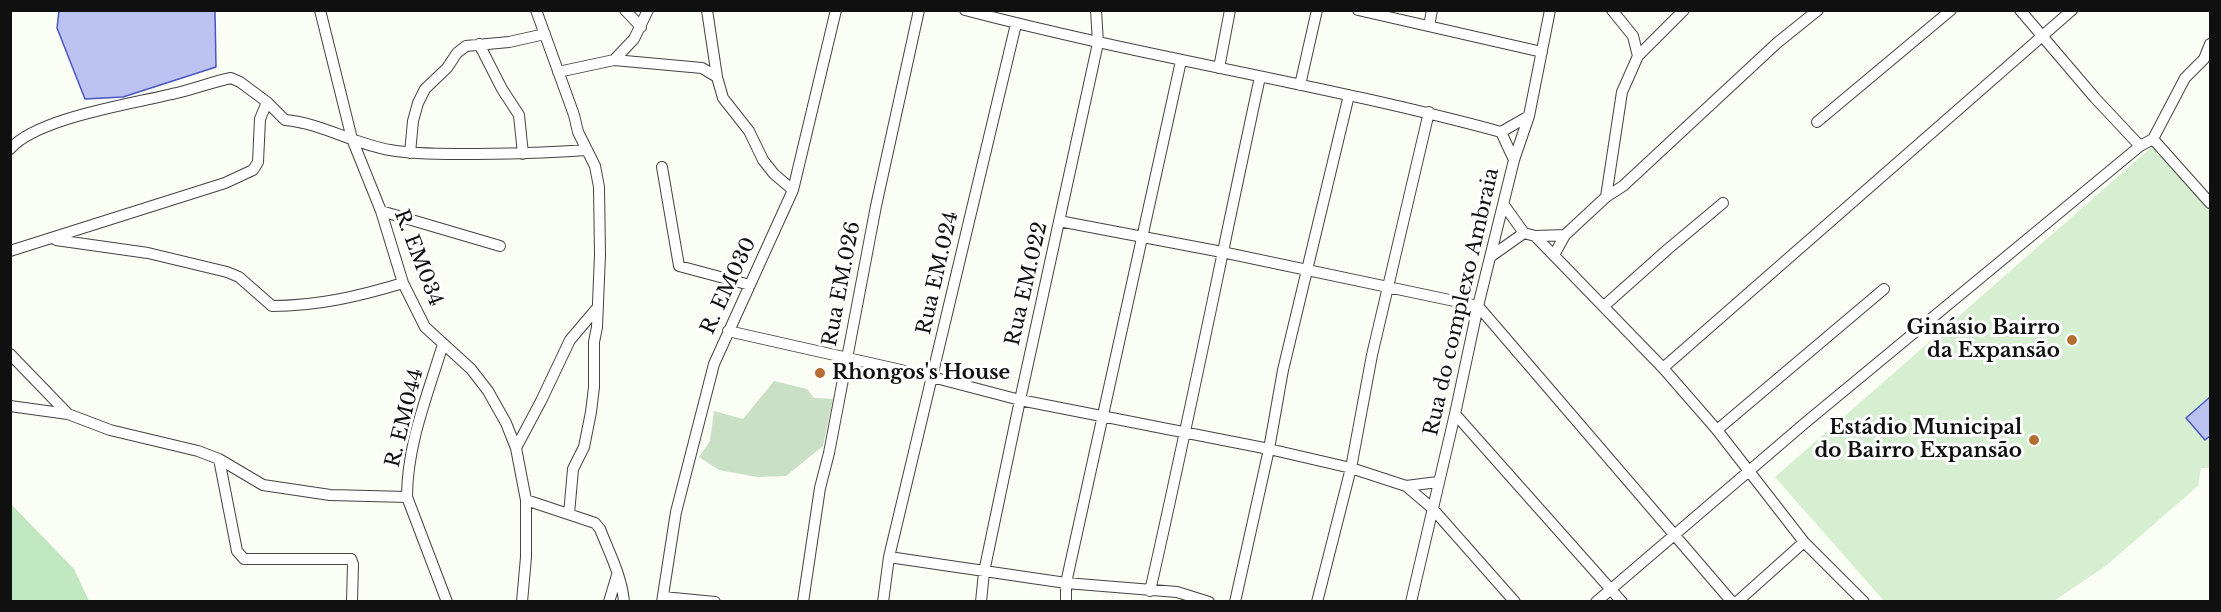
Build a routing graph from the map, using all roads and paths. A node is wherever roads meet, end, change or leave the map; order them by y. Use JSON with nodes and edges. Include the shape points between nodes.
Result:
{"nodes":[{"id":1,"x":320,"y":10,"type":"edge"},
{"id":2,"x":536,"y":10,"type":"edge"},
{"id":3,"x":625,"y":10,"type":"edge"},
{"id":4,"x":648,"y":10,"type":"edge"},
{"id":5,"x":708,"y":10,"type":"edge"},
{"id":6,"x":836,"y":10,"type":"edge"},
{"id":7,"x":919,"y":10,"type":"edge"},
{"id":8,"x":965,"y":10,"type":"edge"},
{"id":9,"x":1096,"y":10,"type":"edge"},
{"id":10,"x":1230,"y":10,"type":"edge"},
{"id":11,"x":1317,"y":10,"type":"edge"},
{"id":12,"x":1358,"y":10,"type":"edge"},
{"id":13,"x":1432,"y":10,"type":"edge"},
{"id":14,"x":1550,"y":10,"type":"edge"},
{"id":15,"x":1612,"y":10,"type":"edge"},
{"id":16,"x":1684,"y":10,"type":"edge"},
{"id":17,"x":1818,"y":10,"type":"edge"},
{"id":18,"x":1952,"y":10,"type":"edge"},
{"id":19,"x":2020,"y":10,"type":"edge"},
{"id":20,"x":2072,"y":10,"type":"edge"},
{"id":21,"x":1016,"y":24,"type":"junction"},
{"id":22,"x":1429,"y":26,"type":"junction"},
{"id":23,"x":641,"y":27,"type":"junction"},
{"id":24,"x":545,"y":34,"type":"junction"},
{"id":25,"x":2042,"y":37,"type":"junction"},
{"id":26,"x":1098,"y":43,"type":"junction"},
{"id":27,"x":479,"y":44,"type":"junction"},
{"id":28,"x":2211,"y":44,"type":"edge"},
{"id":29,"x":1542,"y":52,"type":"junction"},
{"id":30,"x":1638,"y":56,"type":"junction"},
{"id":31,"x":614,"y":60,"type":"junction"},
{"id":32,"x":1181,"y":61,"type":"junction"},
{"id":33,"x":2207,"y":63,"type":"edge"},
{"id":34,"x":1219,"y":68,"type":"junction"},
{"id":35,"x":558,"y":72,"type":"junction"},
{"id":36,"x":717,"y":77,"type":"junction"},
{"id":37,"x":1260,"y":77,"type":"junction"},
{"id":38,"x":1300,"y":86,"type":"junction"},
{"id":39,"x":1349,"y":95,"type":"junction"},
{"id":40,"x":267,"y":102,"type":"junction"},
{"id":41,"x":1429,"y":112,"type":"junction"},
{"id":42,"x":1529,"y":116,"type":"junction"},
{"id":43,"x":1817,"y":122,"type":"dead end"},
{"id":44,"x":1501,"y":132,"type":"junction"},
{"id":45,"x":351,"y":139,"type":"junction"},
{"id":46,"x":2153,"y":139,"type":"junction"},
{"id":47,"x":12,"y":143,"type":"edge"},
{"id":48,"x":2140,"y":146,"type":"junction"},
{"id":49,"x":586,"y":150,"type":"junction"},
{"id":50,"x":410,"y":153,"type":"junction"},
{"id":51,"x":523,"y":154,"type":"junction"},
{"id":52,"x":1514,"y":160,"type":"junction"},
{"id":53,"x":662,"y":166,"type":"dead end"},
{"id":54,"x":793,"y":190,"type":"junction"},
{"id":55,"x":1606,"y":197,"type":"junction"},
{"id":56,"x":1723,"y":203,"type":"dead end"},
{"id":57,"x":2211,"y":203,"type":"edge"},
{"id":58,"x":1504,"y":205,"type":"junction"},
{"id":59,"x":381,"y":211,"type":"junction"},
{"id":60,"x":1059,"y":221,"type":"junction"},
{"id":61,"x":1530,"y":235,"type":"junction"},
{"id":62,"x":1565,"y":235,"type":"junction"},
{"id":63,"x":51,"y":239,"type":"junction"},
{"id":64,"x":1142,"y":239,"type":"junction"},
{"id":65,"x":500,"y":246,"type":"dead end"},
{"id":66,"x":10,"y":251,"type":"edge"},
{"id":67,"x":1222,"y":252,"type":"junction"},
{"id":68,"x":1554,"y":255,"type":"junction"},
{"id":69,"x":1490,"y":256,"type":"junction"},
{"id":70,"x":1305,"y":271,"type":"junction"},
{"id":71,"x":403,"y":283,"type":"junction"},
{"id":72,"x":750,"y":285,"type":"junction"},
{"id":73,"x":1388,"y":288,"type":"junction"},
{"id":74,"x":1884,"y":289,"type":"dead end"},
{"id":75,"x":598,"y":306,"type":"junction"},
{"id":76,"x":1478,"y":306,"type":"junction"},
{"id":77,"x":1604,"y":306,"type":"junction"},
{"id":78,"x":584,"y":322,"type":"junction"},
{"id":79,"x":597,"y":327,"type":"junction"},
{"id":80,"x":728,"y":331,"type":"junction"},
{"id":81,"x":443,"y":344,"type":"junction"},
{"id":82,"x":10,"y":354,"type":"edge"},
{"id":83,"x":846,"y":357,"type":"junction"},
{"id":84,"x":1663,"y":368,"type":"junction"},
{"id":85,"x":932,"y":377,"type":"junction"},
{"id":86,"x":1020,"y":400,"type":"junction"},
{"id":87,"x":10,"y":406,"type":"edge"},
{"id":88,"x":68,"y":414,"type":"junction"},
{"id":89,"x":1455,"y":414,"type":"junction"},
{"id":90,"x":1103,"y":417,"type":"junction"},
{"id":91,"x":1717,"y":430,"type":"junction"},
{"id":92,"x":1186,"y":433,"type":"junction"},
{"id":93,"x":516,"y":448,"type":"junction"},
{"id":94,"x":1269,"y":449,"type":"junction"},
{"id":95,"x":219,"y":459,"type":"junction"},
{"id":96,"x":1351,"y":468,"type":"junction"},
{"id":97,"x":1748,"y":472,"type":"junction"},
{"id":98,"x":1438,"y":482,"type":"junction"},
{"id":99,"x":1406,"y":486,"type":"junction"},
{"id":100,"x":407,"y":497,"type":"junction"},
{"id":101,"x":526,"y":500,"type":"junction"},
{"id":102,"x":1432,"y":508,"type":"junction"},
{"id":103,"x":569,"y":514,"type":"junction"},
{"id":104,"x":1676,"y":535,"type":"junction"},
{"id":105,"x":1804,"y":542,"type":"junction"},
{"id":106,"x":889,"y":557,"type":"junction"},
{"id":107,"x":984,"y":572,"type":"junction"},
{"id":108,"x":617,"y":575,"type":"junction"},
{"id":109,"x":1066,"y":583,"type":"junction"},
{"id":110,"x":1611,"y":590,"type":"junction"},
{"id":111,"x":1150,"y":591,"type":"junction"},
{"id":112,"x":1164,"y":597,"type":"edge"},
{"id":113,"x":1176,"y":597,"type":"edge"},
{"id":114,"x":663,"y":599,"type":"edge"},
{"id":115,"x":352,"y":602,"type":"edge"},
{"id":116,"x":447,"y":602,"type":"edge"},
{"id":117,"x":522,"y":602,"type":"edge"},
{"id":118,"x":609,"y":602,"type":"edge"},
{"id":119,"x":624,"y":602,"type":"edge"},
{"id":120,"x":715,"y":602,"type":"edge"},
{"id":121,"x":803,"y":602,"type":"edge"},
{"id":122,"x":883,"y":602,"type":"edge"},
{"id":123,"x":981,"y":602,"type":"edge"},
{"id":124,"x":1066,"y":602,"type":"edge"},
{"id":125,"x":1209,"y":602,"type":"edge"},
{"id":126,"x":1235,"y":602,"type":"edge"},
{"id":127,"x":1317,"y":602,"type":"edge"},
{"id":128,"x":1411,"y":602,"type":"edge"},
{"id":129,"x":1515,"y":602,"type":"edge"},
{"id":130,"x":1596,"y":602,"type":"edge"},
{"id":131,"x":1622,"y":602,"type":"edge"},
{"id":132,"x":1732,"y":602,"type":"edge"},
{"id":133,"x":1737,"y":602,"type":"edge"},
{"id":134,"x":1864,"y":602,"type":"edge"}],
"edges":[{"from":1,"to":45,"type":"street","name":"R. EM034"},
{"from":2,"to":24,"type":"street"},
{"from":3,"to":23,"type":"street"},
{"from":4,"to":23,"type":"street"},
{"from":5,"to":36,"type":"street"},
{"from":6,"to":54,"type":"street","name":"R. EM030"},
{"from":7,"to":83,"type":"street","name":"Rua EM.026"},
{"from":8,"to":21,"type":"street"},
{"from":9,"to":26,"type":"street","name":"Rua EM.022"},
{"from":10,"to":34,"type":"street"},
{"from":11,"to":38,"type":"street"},
{"from":12,"to":22,"type":"street"},
{"from":13,"to":22,"type":"street"},
{"from":14,"to":29,"type":"street","name":"Rua do complexo Ambraia"},
{"from":15,"to":30,"type":"street","via":[[1633,36]]},
{"from":16,"to":30,"type":"street"},
{"from":17,"to":55,"type":"street"},
{"from":18,"to":43,"type":"street"},
{"from":19,"to":25,"type":"street"},
{"from":20,"to":25,"type":"street"},
{"from":21,"to":26,"type":"street"},
{"from":21,"to":85,"type":"street","name":"Rua EM.024"},
{"from":22,"to":29,"type":"street"},
{"from":23,"to":31,"type":"street"},
{"from":24,"to":27,"type":"street"},
{"from":24,"to":35,"type":"street"},
{"from":25,"to":48,"type":"street"},
{"from":25,"to":84,"type":"street"},
{"from":26,"to":32,"type":"street"},
{"from":26,"to":60,"type":"street","name":"Rua EM.022"},
{"from":27,"to":50,"type":"street","via":[[466,46],[457,53],[425,89],[412,121]]},
{"from":27,"to":51,"type":"street","via":[[519,115]]},
{"from":28,"to":33,"type":"street"},
{"from":29,"to":42,"type":"street","name":"Rua do complexo Ambraia"},
{"from":30,"to":55,"type":"street","via":[[1622,92]]},
{"from":31,"to":35,"type":"street"},
{"from":31,"to":36,"type":"street","via":[[702,68]]},
{"from":32,"to":34,"type":"street"},
{"from":32,"to":64,"type":"street"},
{"from":33,"to":46,"type":"street","via":[[2185,78]]},
{"from":34,"to":37,"type":"street"},
{"from":35,"to":49,"type":"street"},
{"from":36,"to":54,"type":"street","via":[[723,98],[748,131],[763,160]]},
{"from":37,"to":38,"type":"street"},
{"from":37,"to":67,"type":"street"},
{"from":38,"to":39,"type":"street"},
{"from":39,"to":41,"type":"street"},
{"from":39,"to":70,"type":"street"},
{"from":40,"to":45,"type":"street","via":[[285,120],[304,122]]},
{"from":40,"to":47,"type":"street","via":[[231,78],[59,121]]},
{"from":40,"to":63,"type":"street","via":[[260,119],[258,162],[253,170],[225,183]]},
{"from":41,"to":44,"type":"street"},
{"from":41,"to":73,"type":"street"},
{"from":42,"to":44,"type":"street"},
{"from":42,"to":52,"type":"street","name":"Rua do complexo Ambraia"},
{"from":44,"to":52,"type":"street"},
{"from":45,"to":50,"type":"street"},
{"from":45,"to":59,"type":"street","name":"R. EM034"},
{"from":46,"to":48,"type":"street"},
{"from":46,"to":57,"type":"street"},
{"from":48,"to":97,"type":"street"},
{"from":49,"to":51,"type":"street"},
{"from":49,"to":75,"type":"street","via":[[595,166],[599,187]]},
{"from":50,"to":51,"type":"street"},
{"from":52,"to":58,"type":"street","name":"Rua do complexo Ambraia"},
{"from":53,"to":72,"type":"street","via":[[679,266]]},
{"from":54,"to":72,"type":"street","name":"R. EM030"},
{"from":55,"to":62,"type":"street"},
{"from":56,"to":77,"type":"street"},
{"from":58,"to":61,"type":"street"},
{"from":58,"to":69,"type":"street","name":"Rua do complexo Ambraia"},
{"from":59,"to":65,"type":"street"},
{"from":59,"to":71,"type":"street","name":"R. EM034"},
{"from":60,"to":64,"type":"street"},
{"from":60,"to":86,"type":"street","name":"Rua EM.022"},
{"from":61,"to":62,"type":"street"},
{"from":61,"to":68,"type":"street"},
{"from":61,"to":69,"type":"street"},
{"from":62,"to":68,"type":"street"},
{"from":63,"to":66,"type":"street"},
{"from":63,"to":71,"type":"street","via":[[148,253],[227,272],[239,277],[272,306],[351,299]]},
{"from":64,"to":67,"type":"street"},
{"from":64,"to":90,"type":"street"},
{"from":67,"to":70,"type":"street"},
{"from":67,"to":92,"type":"street"},
{"from":68,"to":77,"type":"street"},
{"from":69,"to":76,"type":"street","name":"Rua do complexo Ambraia"},
{"from":70,"to":73,"type":"street"},
{"from":70,"to":94,"type":"street"},
{"from":71,"to":81,"type":"street","name":"R. EM034","via":[[425,327]]},
{"from":72,"to":80,"type":"street","name":"R. EM030"},
{"from":73,"to":76,"type":"street"},
{"from":73,"to":96,"type":"street"},
{"from":74,"to":91,"type":"street"},
{"from":75,"to":78,"type":"street"},
{"from":75,"to":79,"type":"street"},
{"from":76,"to":89,"type":"street","name":"Rua do complexo Ambraia"},
{"from":76,"to":104,"type":"street"},
{"from":77,"to":84,"type":"street"},
{"from":78,"to":79,"type":"street"},
{"from":78,"to":93,"type":"street","via":[[570,340]]},
{"from":79,"to":103,"type":"street","via":[[591,412],[584,447],[573,469]]},
{"from":80,"to":83,"type":"street"},
{"from":80,"to":114,"type":"street","name":"R. EM030","via":[[714,364],[676,512]]},
{"from":81,"to":93,"type":"street","name":"R. EM034","via":[[488,391]]},
{"from":81,"to":100,"type":"street","name":"R. EM044","via":[[413,441]]},
{"from":82,"to":88,"type":"street"},
{"from":83,"to":85,"type":"street"},
{"from":83,"to":121,"type":"street","name":"Rua EM.026"},
{"from":84,"to":91,"type":"street"},
{"from":85,"to":86,"type":"street"},
{"from":85,"to":106,"type":"street","name":"Rua EM.024"},
{"from":86,"to":90,"type":"street"},
{"from":86,"to":107,"type":"street","name":"Rua EM.022"},
{"from":87,"to":88,"type":"street"},
{"from":88,"to":95,"type":"street","via":[[110,430]]},
{"from":89,"to":98,"type":"street","name":"Rua do complexo Ambraia"},
{"from":89,"to":110,"type":"street"},
{"from":90,"to":92,"type":"street"},
{"from":90,"to":109,"type":"street"},
{"from":91,"to":97,"type":"street"},
{"from":92,"to":94,"type":"street"},
{"from":92,"to":111,"type":"street"},
{"from":93,"to":101,"type":"street","name":"R. EM034"},
{"from":94,"to":96,"type":"street"},
{"from":94,"to":126,"type":"street"},
{"from":95,"to":100,"type":"street","via":[[263,485],[330,495]]},
{"from":95,"to":115,"type":"street","via":[[241,557],[351,559]]},
{"from":96,"to":99,"type":"street"},
{"from":96,"to":127,"type":"street"},
{"from":97,"to":104,"type":"street"},
{"from":97,"to":105,"type":"street"},
{"from":98,"to":99,"type":"street"},
{"from":98,"to":102,"type":"street","name":"Rua do complexo Ambraia"},
{"from":99,"to":102,"type":"street"},
{"from":100,"to":116,"type":"street","name":"R. EM044"},
{"from":101,"to":103,"type":"street"},
{"from":101,"to":117,"type":"street","name":"R. EM034"},
{"from":102,"to":128,"type":"street","name":"Rua do complexo Ambraia"},
{"from":102,"to":129,"type":"street"},
{"from":103,"to":108,"type":"street","via":[[595,523],[600,529]]},
{"from":104,"to":110,"type":"street"},
{"from":104,"to":132,"type":"street"},
{"from":105,"to":133,"type":"street"},
{"from":105,"to":134,"type":"street"},
{"from":106,"to":107,"type":"street"},
{"from":106,"to":122,"type":"street","name":"Rua EM.024"},
{"from":107,"to":109,"type":"street"},
{"from":107,"to":123,"type":"street","name":"Rua EM.022"},
{"from":108,"to":118,"type":"street"},
{"from":108,"to":119,"type":"street","via":[[623,585]]},
{"from":109,"to":111,"type":"street"},
{"from":109,"to":124,"type":"street"},
{"from":110,"to":130,"type":"street"},
{"from":110,"to":131,"type":"street"},
{"from":111,"to":112,"type":"street"},
{"from":112,"to":113,"type":"street"},
{"from":113,"to":125,"type":"street"},
{"from":114,"to":120,"type":"street"}]}
